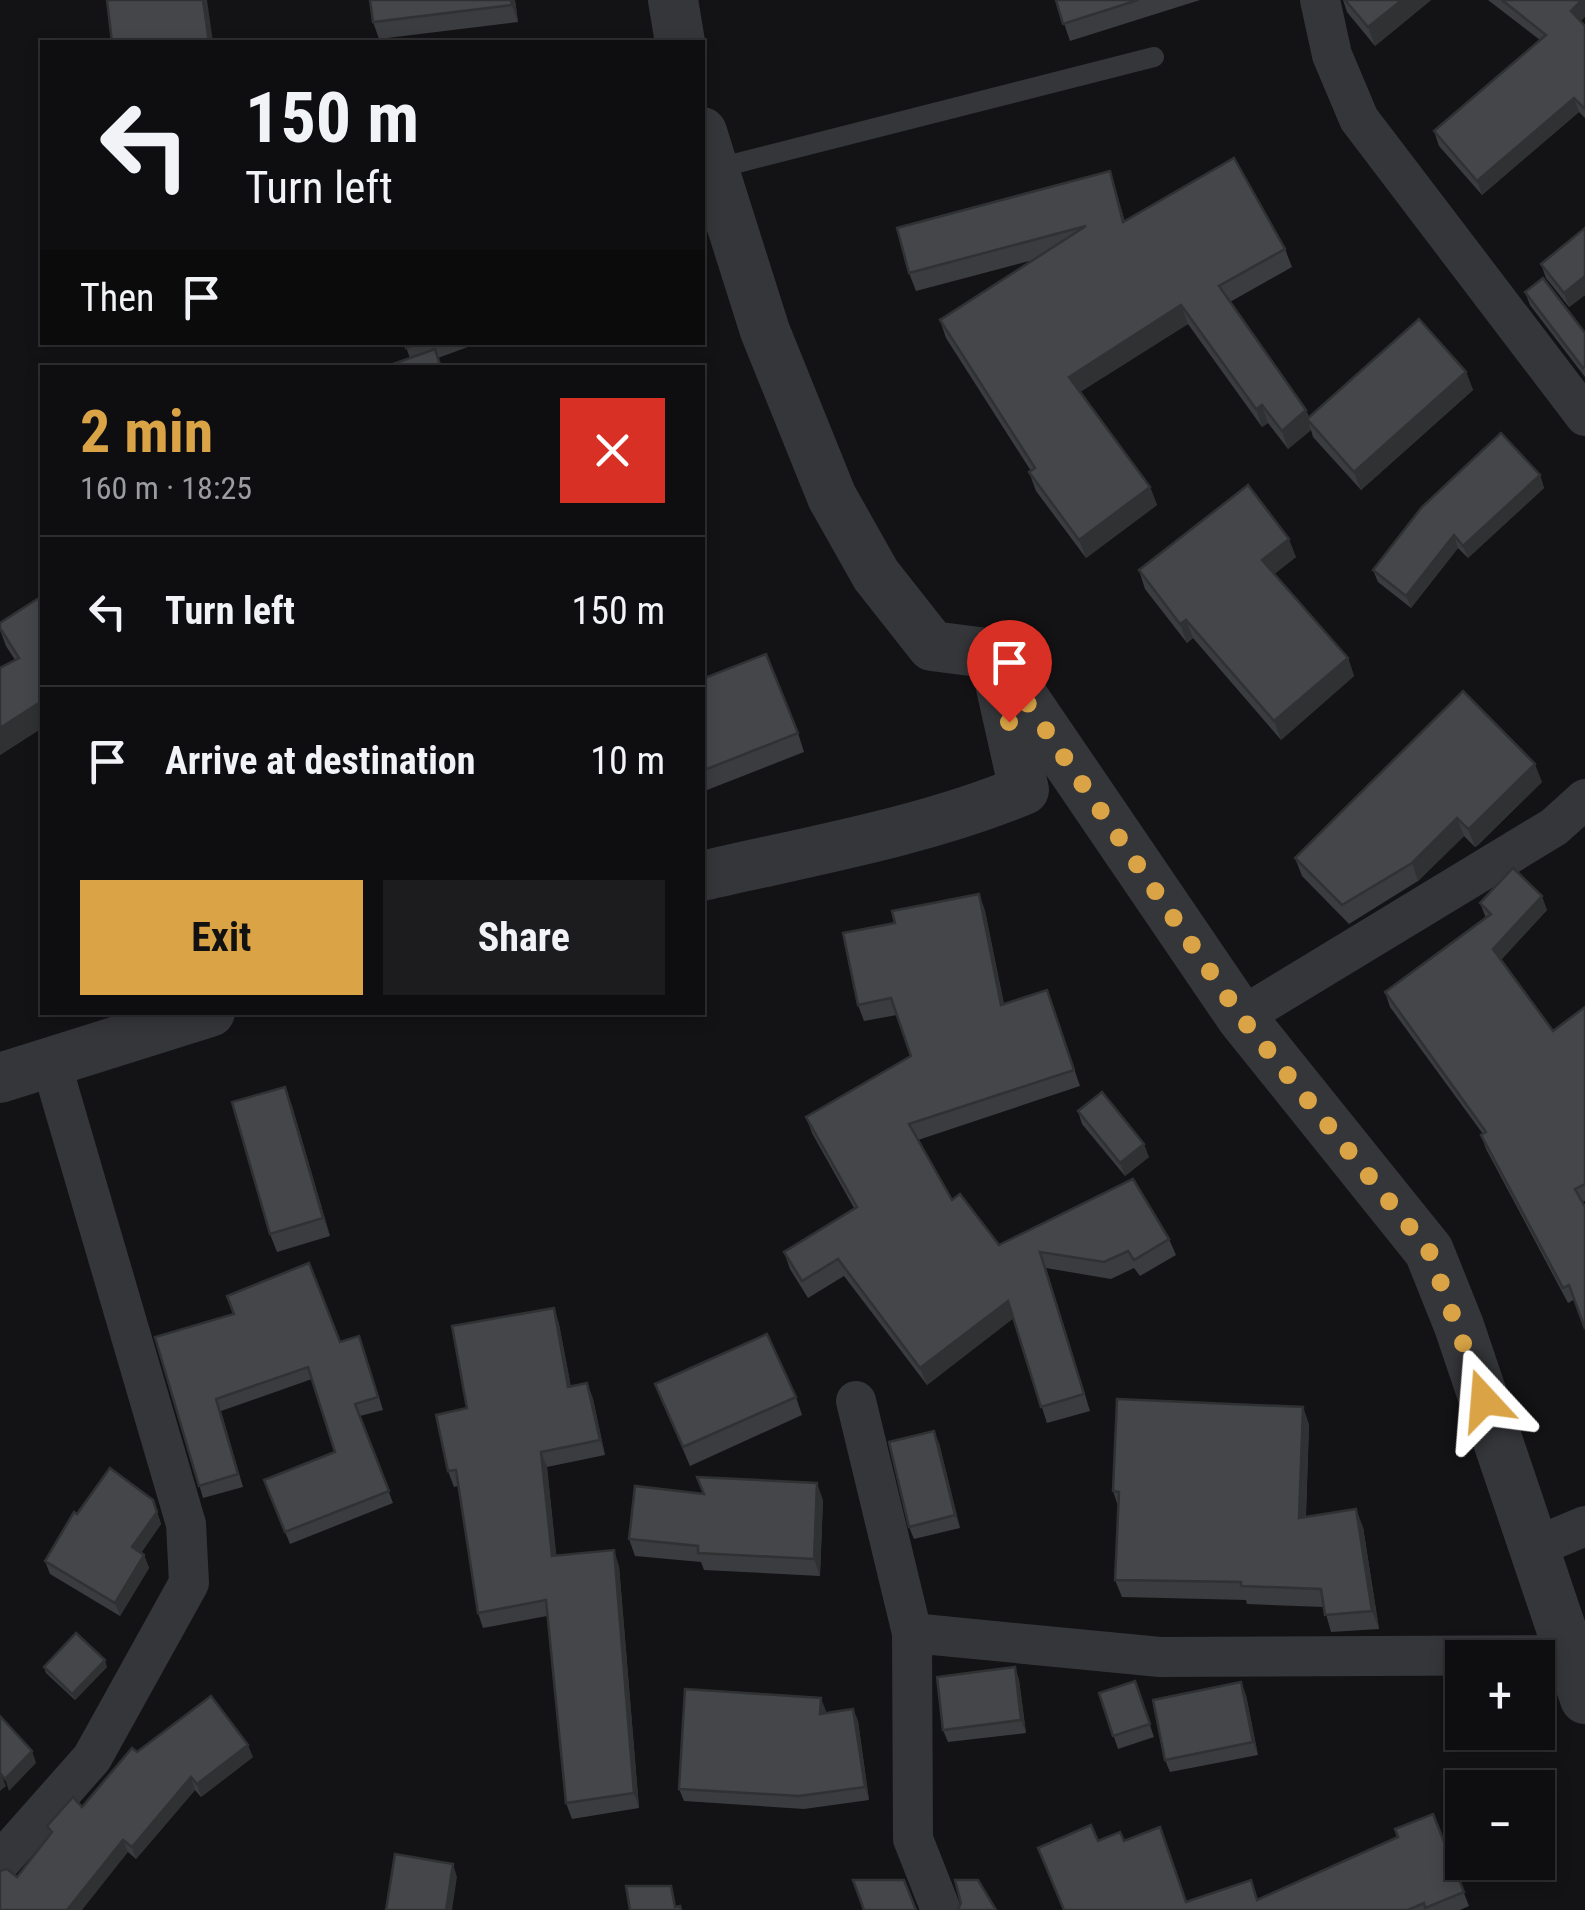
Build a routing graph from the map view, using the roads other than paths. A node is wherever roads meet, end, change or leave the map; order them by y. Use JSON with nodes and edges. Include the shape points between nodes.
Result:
{"nodes":[{"id":1,"x":673,"y":0,"type":"edge"},
{"id":2,"x":1320,"y":0,"type":"edge"},
{"id":3,"x":680,"y":40,"type":"edge"},
{"id":4,"x":1154,"y":56,"type":"dead end"},
{"id":5,"x":708,"y":151,"type":"edge"},
{"id":6,"x":1585,"y":416,"type":"edge"},
{"id":7,"x":994,"y":654,"type":"junction"},
{"id":8,"x":1585,"y":800,"type":"edge"},
{"id":9,"x":705,"y":875,"type":"edge"},
{"id":10,"x":201,"y":1015,"type":"edge"},
{"id":11,"x":1241,"y":1017,"type":"junction"},
{"id":12,"x":51,"y":1063,"type":"junction"},
{"id":13,"x":0,"y":1078,"type":"edge"},
{"id":14,"x":856,"y":1402,"type":"dead end"},
{"id":15,"x":1585,"y":1526,"type":"edge"},
{"id":16,"x":1535,"y":1546,"type":"junction"},
{"id":17,"x":912,"y":1633,"type":"junction"},
{"id":18,"x":1578,"y":1677,"type":"edge"},
{"id":19,"x":0,"y":1862,"type":"edge"},
{"id":20,"x":940,"y":1910,"type":"edge"}],
"edges":[{"from":1,"to":3,"type":"street"},
{"from":2,"to":6,"type":"street","via":[[1332,55],[1358,119]]},
{"from":4,"to":5,"type":"lane"},
{"from":5,"to":7,"type":"street","via":[[765,331],[840,513],[876,575],[932,646]]},
{"from":7,"to":9,"type":"street","via":[[1024,790],[847,844]]},
{"from":7,"to":11,"type":"street"},
{"from":8,"to":11,"type":"street","via":[[1554,826]]},
{"from":10,"to":12,"type":"street"},
{"from":11,"to":16,"type":"street","via":[[1429,1251]]},
{"from":12,"to":13,"type":"street"},
{"from":12,"to":19,"type":"street","via":[[191,1553],[189,1583],[92,1758]]},
{"from":14,"to":17,"type":"street"},
{"from":15,"to":16,"type":"street"},
{"from":16,"to":18,"type":"street"},
{"from":17,"to":18,"type":"street","via":[[1160,1657]]},
{"from":17,"to":20,"type":"street","via":[[913,1839]]}]}
